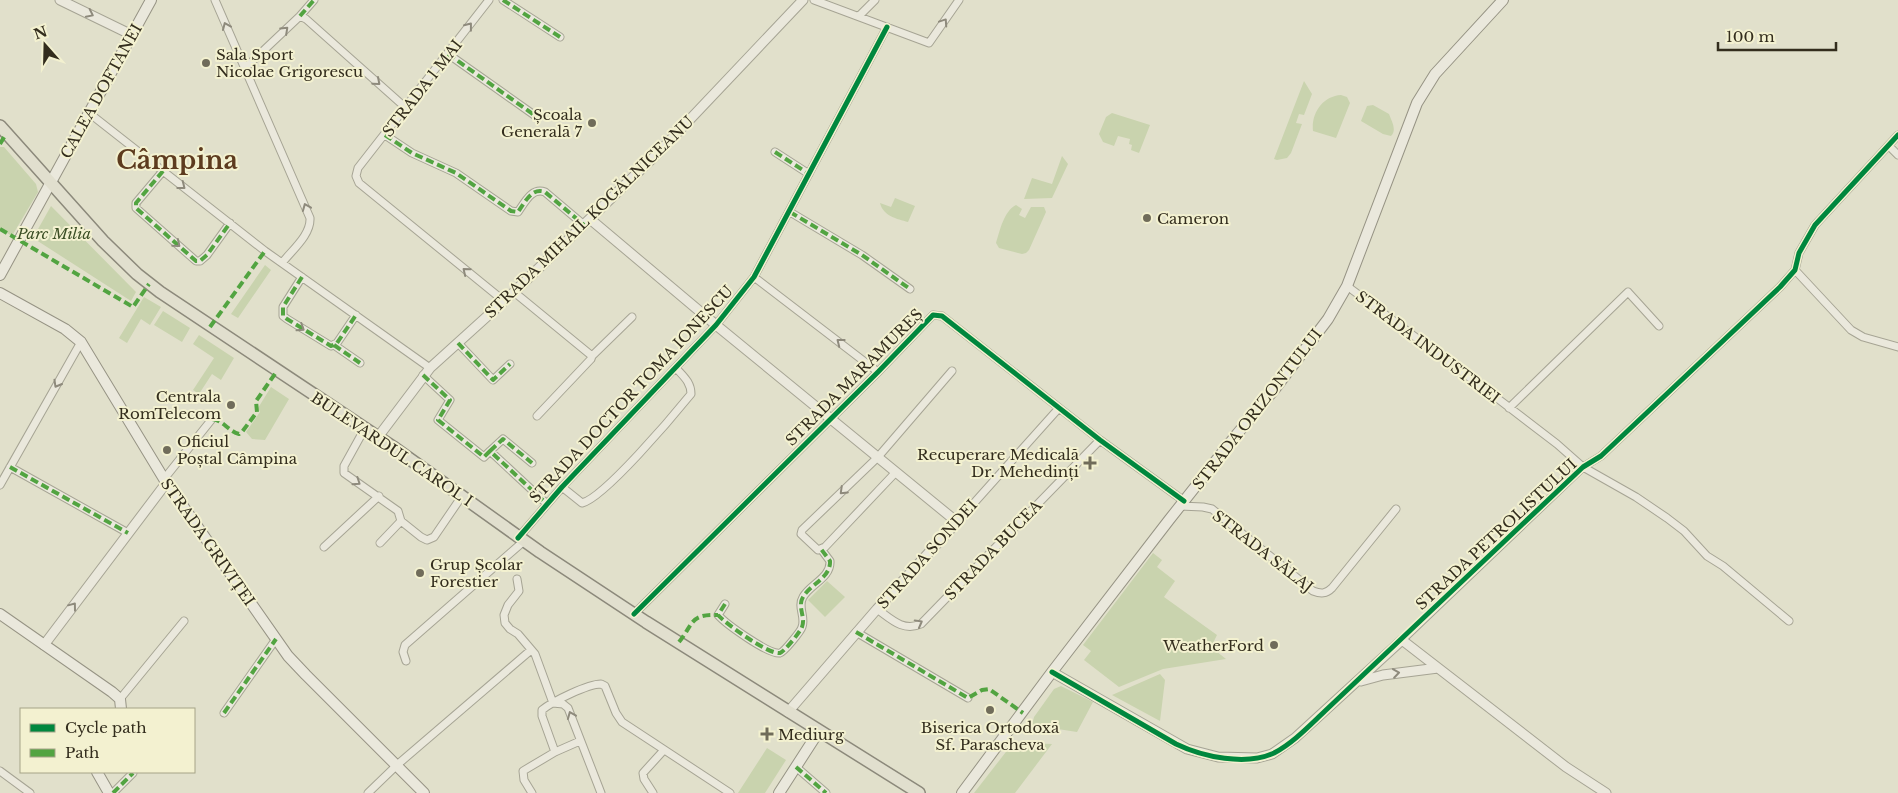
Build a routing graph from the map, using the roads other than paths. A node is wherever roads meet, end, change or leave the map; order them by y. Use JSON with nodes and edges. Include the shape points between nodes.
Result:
{"nodes":[{"id":1,"x":60,"y":0,"type":"edge"},
{"id":2,"x":151,"y":0,"type":"edge"},
{"id":3,"x":215,"y":0,"type":"edge"},
{"id":4,"x":314,"y":0,"type":"edge"},
{"id":5,"x":489,"y":0,"type":"edge"},
{"id":6,"x":503,"y":0,"type":"edge"},
{"id":7,"x":803,"y":0,"type":"edge"},
{"id":8,"x":814,"y":0,"type":"edge"},
{"id":9,"x":874,"y":0,"type":"edge"},
{"id":10,"x":959,"y":0,"type":"edge"},
{"id":11,"x":1503,"y":0,"type":"edge"},
{"id":12,"x":300,"y":16,"type":"junction"},
{"id":13,"x":859,"y":16,"type":"junction"},
{"id":14,"x":887,"y":28,"type":"junction"},
{"id":15,"x":132,"y":35,"type":"junction"},
{"id":16,"x":560,"y":37,"type":"dead end"},
{"id":17,"x":448,"y":54,"type":"junction"},
{"id":18,"x":244,"y":68,"type":"junction"},
{"id":19,"x":406,"y":108,"type":"junction"},
{"id":20,"x":89,"y":113,"type":"junction"},
{"id":21,"x":537,"y":117,"type":"dead end"},
{"id":22,"x":0,"y":126,"type":"edge"},
{"id":23,"x":385,"y":136,"type":"junction"},
{"id":24,"x":1898,"y":136,"type":"edge"},
{"id":25,"x":1888,"y":146,"type":"junction"},
{"id":26,"x":775,"y":152,"type":"dead end"},
{"id":27,"x":1898,"y":155,"type":"edge"},
{"id":28,"x":163,"y":171,"type":"junction"},
{"id":29,"x":809,"y":174,"type":"junction"},
{"id":30,"x":50,"y":182,"type":"junction"},
{"id":31,"x":790,"y":212,"type":"junction"},
{"id":32,"x":587,"y":222,"type":"junction"},
{"id":33,"x":230,"y":223,"type":"junction"},
{"id":34,"x":282,"y":262,"type":"junction"},
{"id":35,"x":1794,"y":270,"type":"junction"},
{"id":36,"x":0,"y":275,"type":"edge"},
{"id":37,"x":302,"y":277,"type":"junction"},
{"id":38,"x":754,"y":277,"type":"junction"},
{"id":39,"x":1347,"y":286,"type":"junction"},
{"id":40,"x":910,"y":289,"type":"dead end"},
{"id":41,"x":514,"y":292,"type":"junction"},
{"id":42,"x":0,"y":293,"type":"edge"},
{"id":43,"x":504,"y":301,"type":"junction"},
{"id":44,"x":356,"y":314,"type":"junction"},
{"id":45,"x":632,"y":317,"type":"dead end"},
{"id":46,"x":716,"y":325,"type":"junction"},
{"id":47,"x":1659,"y":326,"type":"dead end"},
{"id":48,"x":81,"y":342,"type":"junction"},
{"id":49,"x":458,"y":342,"type":"junction"},
{"id":50,"x":334,"y":346,"type":"junction"},
{"id":51,"x":1898,"y":347,"type":"edge"},
{"id":52,"x":592,"y":356,"type":"junction"},
{"id":53,"x":360,"y":363,"type":"dead end"},
{"id":54,"x":510,"y":364,"type":"dead end"},
{"id":55,"x":430,"y":368,"type":"junction"},
{"id":56,"x":676,"y":368,"type":"junction"},
{"id":57,"x":952,"y":371,"type":"dead end"},
{"id":58,"x":878,"y":372,"type":"junction"},
{"id":59,"x":423,"y":375,"type":"junction"},
{"id":60,"x":1059,"y":408,"type":"junction"},
{"id":61,"x":1509,"y":408,"type":"junction"},
{"id":62,"x":537,"y":416,"type":"dead end"},
{"id":63,"x":212,"y":419,"type":"dead end"},
{"id":64,"x":831,"y":419,"type":"junction"},
{"id":65,"x":365,"y":428,"type":"junction"},
{"id":66,"x":378,"y":437,"type":"junction"},
{"id":67,"x":1100,"y":440,"type":"junction"},
{"id":68,"x":490,"y":451,"type":"junction"},
{"id":69,"x":878,"y":457,"type":"junction"},
{"id":70,"x":532,"y":463,"type":"dead end"},
{"id":71,"x":10,"y":467,"type":"junction"},
{"id":72,"x":1583,"y":467,"type":"junction"},
{"id":73,"x":896,"y":472,"type":"junction"},
{"id":74,"x":166,"y":481,"type":"junction"},
{"id":75,"x":0,"y":486,"type":"edge"},
{"id":76,"x":562,"y":487,"type":"junction"},
{"id":77,"x":379,"y":496,"type":"junction"},
{"id":78,"x":462,"y":496,"type":"junction"},
{"id":79,"x":547,"y":504,"type":"junction"},
{"id":80,"x":1182,"y":504,"type":"junction"},
{"id":81,"x":1396,"y":509,"type":"dead end"},
{"id":82,"x":401,"y":521,"type":"junction"},
{"id":83,"x":957,"y":522,"type":"junction"},
{"id":84,"x":128,"y":533,"type":"junction"},
{"id":85,"x":521,"y":540,"type":"junction"},
{"id":86,"x":380,"y":543,"type":"dead end"},
{"id":87,"x":324,"y":547,"type":"dead end"},
{"id":88,"x":822,"y":549,"type":"junction"},
{"id":89,"x":517,"y":579,"type":"dead end"},
{"id":90,"x":725,"y":604,"type":"dead end"},
{"id":91,"x":877,"y":608,"type":"junction"},
{"id":92,"x":0,"y":614,"type":"edge"},
{"id":93,"x":634,"y":614,"type":"junction"},
{"id":94,"x":184,"y":621,"type":"dead end"},
{"id":95,"x":1789,"y":621,"type":"dead end"},
{"id":96,"x":856,"y":632,"type":"junction"},
{"id":97,"x":276,"y":639,"type":"junction"},
{"id":98,"x":1402,"y":640,"type":"junction"},
{"id":99,"x":44,"y":645,"type":"junction"},
{"id":100,"x":530,"y":650,"type":"junction"},
{"id":101,"x":406,"y":661,"type":"dead end"},
{"id":102,"x":1438,"y":668,"type":"junction"},
{"id":103,"x":1052,"y":672,"type":"junction"},
{"id":104,"x":1356,"y":683,"type":"junction"},
{"id":105,"x":968,"y":698,"type":"dead end"},
{"id":106,"x":552,"y":703,"type":"junction"},
{"id":107,"x":121,"y":704,"type":"edge"},
{"id":108,"x":788,"y":712,"type":"junction"},
{"id":109,"x":224,"y":713,"type":"dead end"},
{"id":110,"x":819,"y":731,"type":"junction"},
{"id":111,"x":580,"y":741,"type":"junction"},
{"id":112,"x":663,"y":750,"type":"junction"},
{"id":113,"x":555,"y":752,"type":"junction"},
{"id":114,"x":397,"y":765,"type":"junction"},
{"id":115,"x":796,"y":766,"type":"junction"},
{"id":116,"x":0,"y":771,"type":"edge"},
{"id":117,"x":98,"y":773,"type":"edge"},
{"id":118,"x":132,"y":773,"type":"dead end"},
{"id":119,"x":30,"y":793,"type":"edge"},
{"id":120,"x":111,"y":793,"type":"edge"},
{"id":121,"x":368,"y":793,"type":"edge"},
{"id":122,"x":424,"y":793,"type":"edge"},
{"id":123,"x":532,"y":793,"type":"edge"},
{"id":124,"x":601,"y":793,"type":"edge"},
{"id":125,"x":653,"y":793,"type":"edge"},
{"id":126,"x":730,"y":793,"type":"edge"},
{"id":127,"x":779,"y":793,"type":"edge"},
{"id":128,"x":826,"y":793,"type":"edge"},
{"id":129,"x":919,"y":793,"type":"edge"},
{"id":130,"x":962,"y":793,"type":"edge"},
{"id":131,"x":1606,"y":793,"type":"edge"}],
"edges":[{"from":1,"to":15,"type":"street","one_way":true},
{"from":2,"to":15,"type":"main road","name":"CALEA DOFTANEI"},
{"from":18,"to":3,"type":"street","one_way":true},
{"from":4,"to":12,"type":"street"},
{"from":17,"to":5,"type":"street","name":"STRADA 1 MAI","one_way":true},
{"from":6,"to":16,"type":"street"},
{"from":7,"to":32,"type":"street","name":"STRADA MIHAIL KOGĂLNICEANU"},
{"from":8,"to":13,"type":"street"},
{"from":9,"to":13,"type":"street"},
{"from":14,"to":10,"type":"street","one_way":true,"via":[[929,43]]},
{"from":11,"to":39,"type":"main road","name":"STRADA ORIZONTULUI","via":[[1435,74],[1416,103]]},
{"from":18,"to":12,"type":"street","one_way":true},
{"from":12,"to":19,"type":"street","one_way":true},
{"from":13,"to":14,"type":"street"},
{"from":14,"to":29,"type":"street","name":"STRADA DOCTOR TOMA IONESCU"},
{"from":15,"to":20,"type":"main road","name":"CALEA DOFTANEI"},
{"from":17,"to":19,"type":"street","name":"STRADA 1 MAI"},
{"from":17,"to":21,"type":"street"},
{"from":34,"to":18,"type":"street","one_way":true,"via":[[307,232],[310,218]]},
{"from":19,"to":23,"type":"street","name":"STRADA 1 MAI"},
{"from":20,"to":28,"type":"street"},
{"from":20,"to":30,"type":"main road","name":"CALEA DOFTANEI"},
{"from":22,"to":30,"type":"main road","name":"BULEVARDUL CAROL I"},
{"from":23,"to":32,"type":"street","via":[[412,153],[456,173],[511,211],[518,212],[530,195],[539,190]]},
{"from":43,"to":23,"type":"street","name":"STRADA 1 MAI","one_way":true,"via":[[359,183],[356,176],[358,168]]},
{"from":24,"to":25,"type":"street","name":"STRADA PETROLISTULUI"},
{"from":25,"to":27,"type":"street"},
{"from":25,"to":35,"type":"street","name":"STRADA PETROLISTULUI","via":[[1815,225],[1799,253]]},
{"from":26,"to":29,"type":"street"},
{"from":28,"to":33,"type":"street","one_way":true},
{"from":28,"to":33,"type":"street","one_way":true,"via":[[136,203],[136,208],[196,261],[207,255]]},
{"from":29,"to":31,"type":"street","name":"STRADA DOCTOR TOMA IONESCU"},
{"from":30,"to":36,"type":"main road","name":"CALEA DOFTANEI"},
{"from":30,"to":65,"type":"main road","name":"BULEVARDUL CAROL I","via":[[149,284]]},
{"from":31,"to":38,"type":"street","name":"STRADA DOCTOR TOMA IONESCU"},
{"from":31,"to":40,"type":"street"},
{"from":32,"to":41,"type":"street","name":"STRADA MIHAIL KOGĂLNICEANU"},
{"from":32,"to":46,"type":"street"},
{"from":33,"to":34,"type":"street"},
{"from":34,"to":37,"type":"street"},
{"from":35,"to":51,"type":"street","via":[[1851,330],[1863,337]]},
{"from":35,"to":72,"type":"street","name":"STRADA PETROLISTULUI","via":[[1780,287],[1601,456]]},
{"from":37,"to":44,"type":"street"},
{"from":37,"to":50,"type":"street","one_way":true,"via":[[283,307],[284,316],[327,345]]},
{"from":38,"to":46,"type":"street","name":"STRADA DOCTOR TOMA IONESCU"},
{"from":58,"to":38,"type":"street","one_way":true},
{"from":39,"to":61,"type":"street","name":"STRADA INDUSTRIEI"},
{"from":39,"to":80,"type":"main road","name":"STRADA ORIZONTULUI","via":[[1328,319]]},
{"from":41,"to":43,"type":"street","name":"STRADA MIHAIL KOGĂLNICEANU"},
{"from":41,"to":52,"type":"street"},
{"from":42,"to":48,"type":"main road","name":"STRADA GRIVIȚEI","via":[[65,329]]},
{"from":43,"to":49,"type":"street","name":"STRADA MIHAIL KOGĂLNICEANU"},
{"from":44,"to":50,"type":"street"},
{"from":44,"to":55,"type":"street"},
{"from":45,"to":52,"type":"street"},
{"from":46,"to":56,"type":"street","name":"STRADA DOCTOR TOMA IONESCU"},
{"from":46,"to":64,"type":"street"},
{"from":47,"to":61,"type":"street","name":"STRADA INDUSTRIEI","via":[[1628,292]]},
{"from":48,"to":71,"type":"street","one_way":true},
{"from":48,"to":74,"type":"main road","name":"STRADA GRIVIȚEI"},
{"from":49,"to":54,"type":"street","via":[[493,380]]},
{"from":49,"to":55,"type":"street","name":"STRADA MIHAIL KOGĂLNICEANU"},
{"from":50,"to":53,"type":"street"},
{"from":52,"to":62,"type":"street"},
{"from":55,"to":59,"type":"street","name":"STRADA MIHAIL KOGĂLNICEANU"},
{"from":56,"to":76,"type":"street","name":"STRADA DOCTOR TOMA IONESCU"},
{"from":56,"to":76,"type":"street","via":[[688,381],[691,394],[626,467],[587,502],[582,503]]},
{"from":57,"to":69,"type":"street"},
{"from":58,"to":60,"type":"street","name":"STRADA MARAMUREȘ","via":[[930,316],[938,315]]},
{"from":58,"to":64,"type":"street","name":"STRADA MARAMUREȘ"},
{"from":59,"to":66,"type":"street","name":"STRADA MIHAIL KOGĂLNICEANU"},
{"from":59,"to":68,"type":"street","via":[[450,400],[438,420],[484,457]]},
{"from":60,"to":67,"type":"street","name":"STRADA MARAMUREȘ"},
{"from":60,"to":83,"type":"street","name":"STRADA SONDEI"},
{"from":61,"to":72,"type":"street","name":"STRADA INDUSTRIEI"},
{"from":63,"to":74,"type":"street"},
{"from":64,"to":69,"type":"street"},
{"from":64,"to":93,"type":"street","name":"STRADA MARAMUREȘ"},
{"from":65,"to":66,"type":"main road","name":"BULEVARDUL CAROL I"},
{"from":65,"to":77,"type":"street","one_way":true,"via":[[343,470]]},
{"from":66,"to":78,"type":"main road","name":"BULEVARDUL CAROL I"},
{"from":67,"to":80,"type":"street","name":"STRADA MARAMUREȘ"},
{"from":91,"to":67,"type":"street","name":"STRADA BUCEA","one_way":true,"via":[[900,626],[909,628],[921,624]]},
{"from":68,"to":70,"type":"street","via":[[503,439]]},
{"from":68,"to":79,"type":"street"},
{"from":69,"to":73,"type":"street"},
{"from":69,"to":88,"type":"street","one_way":true,"via":[[802,530],[801,534],[814,548]]},
{"from":71,"to":75,"type":"street"},
{"from":71,"to":84,"type":"street"},
{"from":72,"to":95,"type":"street","name":"STRADA INDUSTRIEI","via":[[1667,518],[1707,556]]},
{"from":72,"to":98,"type":"street","name":"STRADA PETROLISTULUI"},
{"from":73,"to":83,"type":"street"},
{"from":73,"to":88,"type":"street"},
{"from":74,"to":84,"type":"street"},
{"from":74,"to":97,"type":"main road","name":"STRADA GRIVIȚEI"},
{"from":76,"to":79,"type":"street","name":"STRADA DOCTOR TOMA IONESCU"},
{"from":77,"to":82,"type":"street","via":[[398,511]]},
{"from":77,"to":87,"type":"street"},
{"from":78,"to":82,"type":"street","via":[[434,537],[428,540]]},
{"from":78,"to":85,"type":"main road","name":"BULEVARDUL CAROL I"},
{"from":79,"to":85,"type":"street","name":"STRADA DOCTOR TOMA IONESCU"},
{"from":80,"to":81,"type":"street","name":"STRADA SĂLAJ","via":[[1212,509],[1318,593],[1332,588]]},
{"from":80,"to":103,"type":"main road","name":"STRADA ORIZONTULUI"},
{"from":82,"to":86,"type":"street"},
{"from":83,"to":91,"type":"street","name":"STRADA SONDEI"},
{"from":99,"to":84,"type":"street","one_way":true},
{"from":85,"to":93,"type":"main road","name":"BULEVARDUL CAROL I"},
{"from":85,"to":101,"type":"street","name":"STRADA DOCTOR TOMA IONESCU","via":[[405,645],[402,652]]},
{"from":88,"to":90,"type":"street","via":[[830,562],[828,570],[802,598],[802,629],[783,651],[776,652],[760,644],[723,621],[718,615]]},
{"from":89,"to":100,"type":"street","via":[[519,591],[508,605],[504,619]]},
{"from":91,"to":96,"type":"street","name":"STRADA SONDEI"},
{"from":92,"to":99,"type":"main road"},
{"from":93,"to":108,"type":"main road","name":"BULEVARDUL CAROL I"},
{"from":94,"to":107,"type":"street"},
{"from":96,"to":105,"type":"street"},
{"from":96,"to":108,"type":"street","name":"STRADA SONDEI"},
{"from":97,"to":109,"type":"street"},
{"from":97,"to":114,"type":"main road","name":"STRADA GRIVIȚEI","via":[[306,675]]},
{"from":98,"to":102,"type":"street"},
{"from":98,"to":104,"type":"street","name":"STRADA PETROLISTULUI"},
{"from":99,"to":107,"type":"main road"},
{"from":100,"to":106,"type":"street","via":[[536,655]]},
{"from":100,"to":114,"type":"street"},
{"from":104,"to":102,"type":"street","one_way":true,"via":[[1383,674]]},
{"from":102,"to":131,"type":"street","via":[[1566,767]]},
{"from":103,"to":104,"type":"street","name":"STRADA PETROLISTULUI","via":[[1187,749],[1211,756],[1244,759],[1264,757],[1280,749]]},
{"from":103,"to":130,"type":"main road","name":"STRADA ORIZONTULUI"},
{"from":111,"to":106,"type":"street","one_way":true,"via":[[568,708]]},
{"from":106,"to":112,"type":"street","via":[[601,684],[605,686],[622,722]]},
{"from":106,"to":113,"type":"street","via":[[542,712]]},
{"from":108,"to":110,"type":"main road","name":"BULEVARDUL CAROL I"},
{"from":110,"to":115,"type":"main road"},
{"from":110,"to":129,"type":"main road","name":"BULEVARDUL CAROL I"},
{"from":111,"to":113,"type":"street"},
{"from":111,"to":124,"type":"street"},
{"from":112,"to":125,"type":"street","via":[[643,773]]},
{"from":112,"to":126,"type":"street"},
{"from":113,"to":123,"type":"street","via":[[523,771]]},
{"from":114,"to":121,"type":"street"},
{"from":114,"to":122,"type":"main road","name":"STRADA GRIVIȚEI"},
{"from":115,"to":127,"type":"main road"},
{"from":115,"to":128,"type":"street"},
{"from":116,"to":119,"type":"street"},
{"from":117,"to":120,"type":"main road"},
{"from":118,"to":120,"type":"street"}]}
